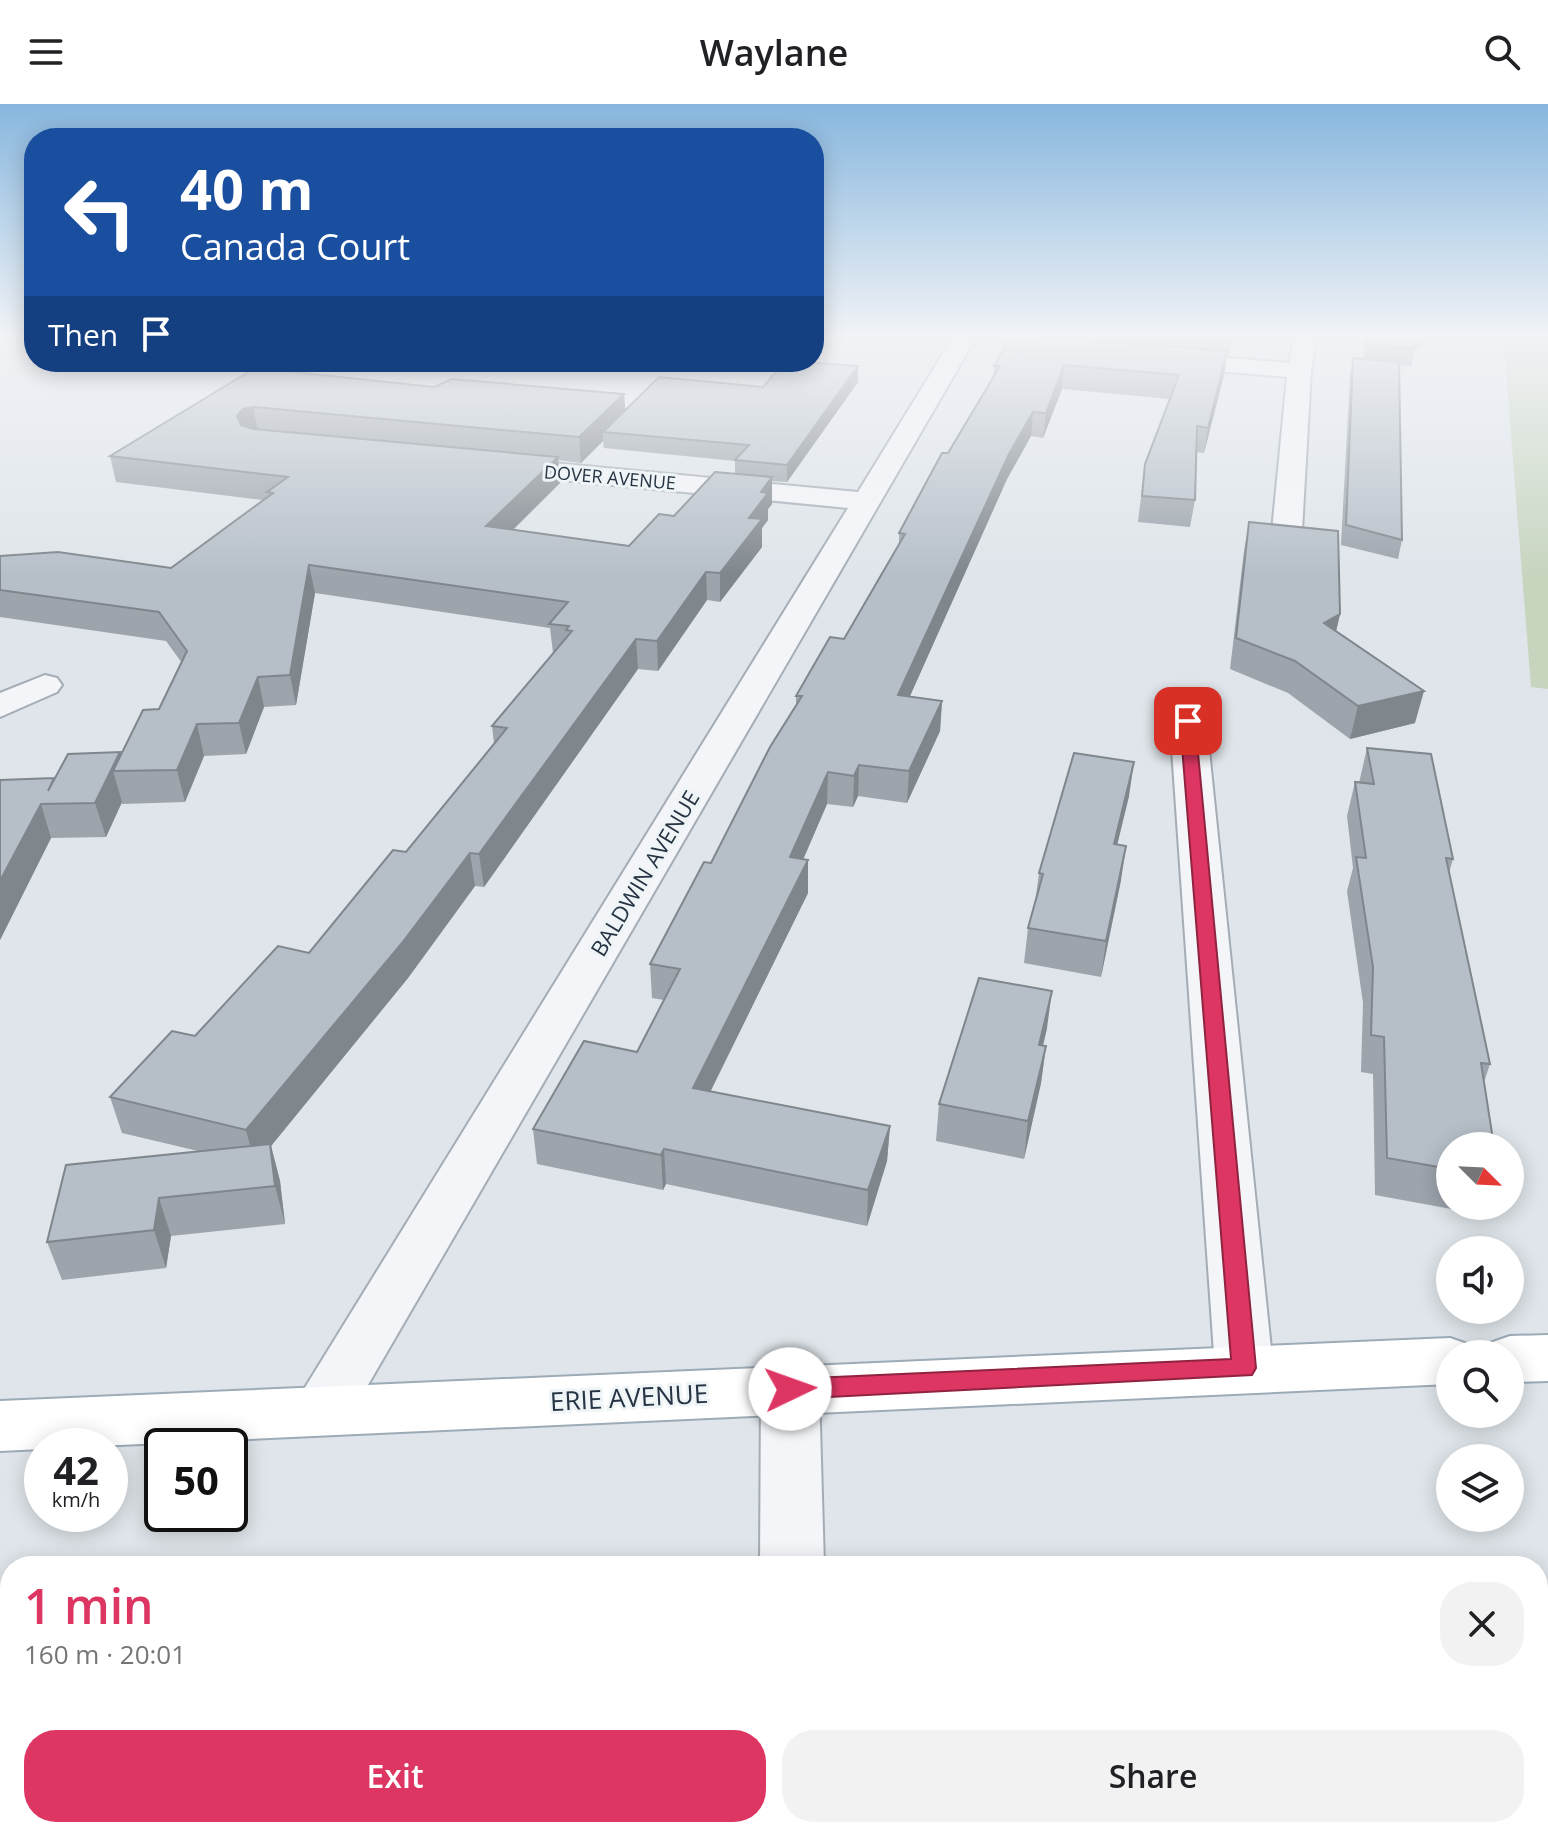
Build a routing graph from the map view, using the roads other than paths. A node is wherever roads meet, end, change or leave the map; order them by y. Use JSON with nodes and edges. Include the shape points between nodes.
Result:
{"nodes":[{"id":1,"x":918,"y":415,"type":"edge"},
{"id":2,"x":1296,"y":415,"type":"edge"},
{"id":3,"x":476,"y":464,"type":"edge"},
{"id":4,"x":866,"y":501,"type":"junction"},
{"id":5,"x":1287,"y":531,"type":"edge"},
{"id":6,"x":45,"y":685,"type":"dead end"},
{"id":7,"x":0,"y":706,"type":"edge"},
{"id":8,"x":1188,"y":721,"type":"dead end"},
{"id":9,"x":1548,"y":1358,"type":"edge"},
{"id":10,"x":1524,"y":1359,"type":"edge"},
{"id":11,"x":1436,"y":1361,"type":"edge"},
{"id":12,"x":1244,"y":1368,"type":"junction"},
{"id":13,"x":790,"y":1389,"type":"junction"},
{"id":14,"x":322,"y":1411,"type":"junction"},
{"id":15,"x":0,"y":1426,"type":"edge"},
{"id":16,"x":792,"y":1556,"type":"edge"}],
"edges":[{"from":1,"to":4,"type":"street","name":"BALDWIN AVENUE"},
{"from":2,"to":5,"type":"street"},
{"from":3,"to":4,"type":"street","name":"DOVER AVENUE"},
{"from":4,"to":14,"type":"street","name":"BALDWIN AVENUE"},
{"from":6,"to":7,"type":"street"},
{"from":8,"to":12,"type":"street"},
{"from":9,"to":10,"type":"main road"},
{"from":11,"to":12,"type":"main road","name":"ERIE AVENUE"},
{"from":12,"to":13,"type":"main road","name":"ERIE AVENUE"},
{"from":13,"to":14,"type":"main road","name":"ERIE AVENUE"},
{"from":13,"to":16,"type":"street"},
{"from":14,"to":15,"type":"main road","name":"ERIE AVENUE"}]}
